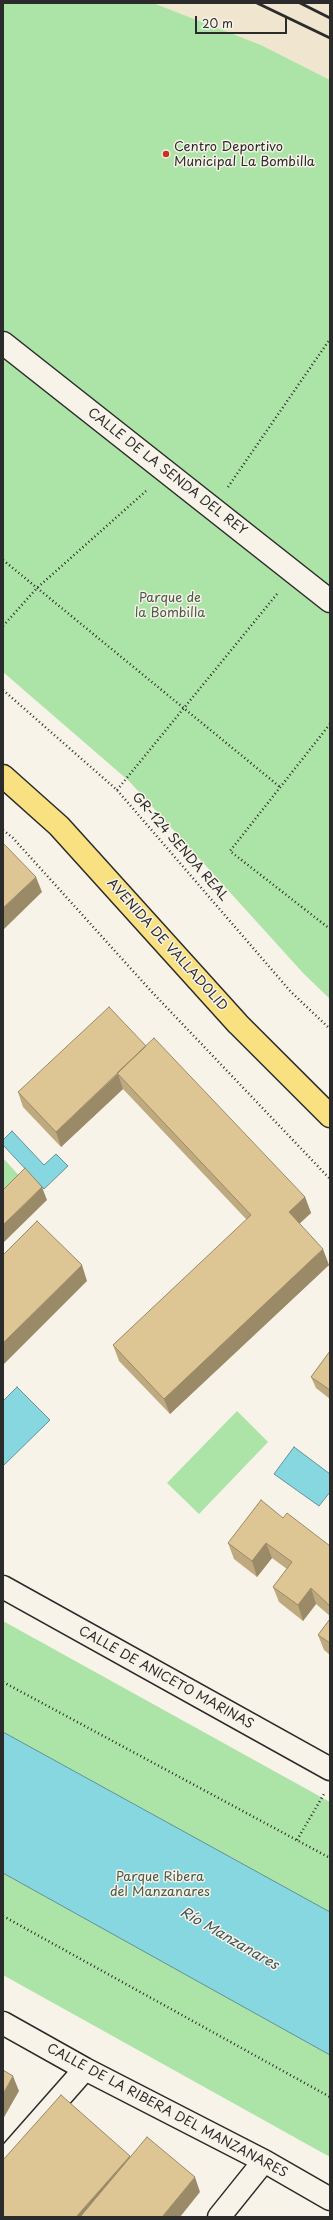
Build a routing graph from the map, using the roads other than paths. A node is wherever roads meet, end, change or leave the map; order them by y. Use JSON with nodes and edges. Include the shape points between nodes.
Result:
{"nodes":[{"id":1,"x":3,"y":343,"type":"edge"},
{"id":2,"x":330,"y":601,"type":"edge"},
{"id":3,"x":3,"y":776,"type":"edge"},
{"id":4,"x":330,"y":1116,"type":"edge"},
{"id":5,"x":3,"y":1587,"type":"edge"},
{"id":6,"x":328,"y":1780,"type":"edge"},
{"id":7,"x":3,"y":2023,"type":"edge"},
{"id":8,"x":84,"y":2069,"type":"junction"},
{"id":9,"x":264,"y":2161,"type":"junction"},
{"id":10,"x":3,"y":2162,"type":"edge"},
{"id":11,"x":330,"y":2199,"type":"edge"},
{"id":12,"x":219,"y":2217,"type":"edge"}],
"edges":[{"from":1,"to":2,"type":"street","name":"CALLE DE LA SENDA DEL REY"},
{"from":3,"to":4,"type":"main road","name":"AVENIDA DE VALLADOLID","via":[[59,826],[238,1024]]},
{"from":5,"to":6,"type":"street","name":"CALLE DE ANICETO MARINAS"},
{"from":7,"to":8,"type":"street","name":"CALLE DE LA RIBERA DEL MANZANARES"},
{"from":8,"to":9,"type":"street","name":"CALLE DE LA RIBERA DEL MANZANARES"},
{"from":8,"to":10,"type":"street"},
{"from":9,"to":11,"type":"street","name":"CALLE DE LA RIBERA DEL MANZANARES"},
{"from":9,"to":12,"type":"street"}]}
